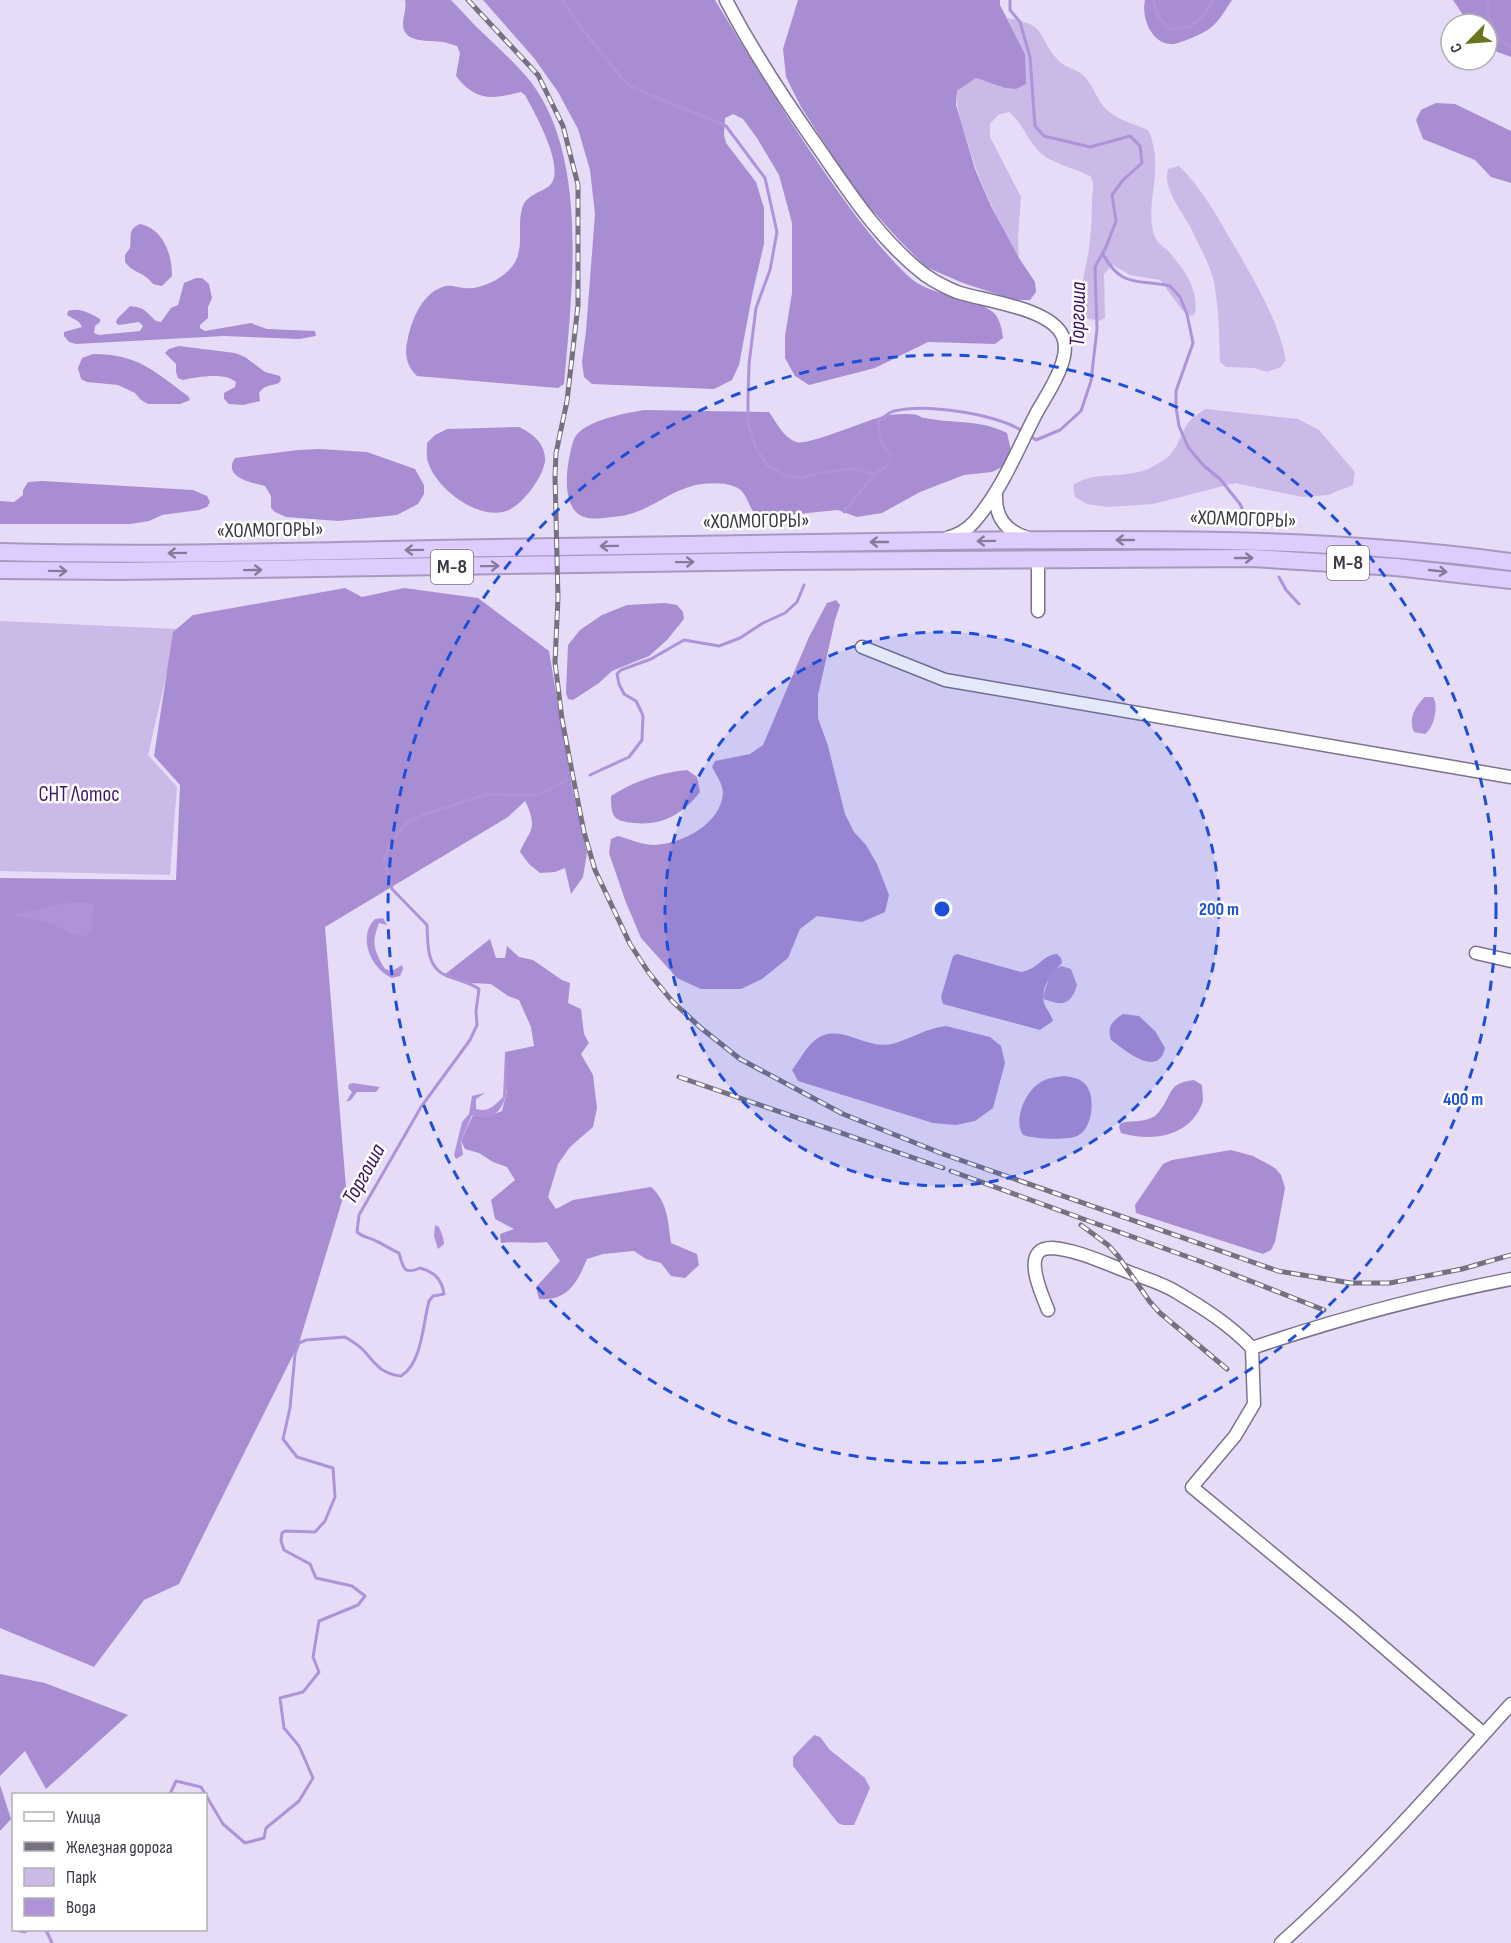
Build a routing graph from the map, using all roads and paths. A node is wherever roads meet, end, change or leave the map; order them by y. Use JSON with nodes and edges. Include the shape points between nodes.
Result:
{"nodes":[{"id":1,"x":726,"y":0,"type":"edge"},
{"id":2,"x":996,"y":492,"type":"junction"},
{"id":3,"x":1035,"y":540,"type":"junction"},
{"id":4,"x":937,"y":542,"type":"junction"},
{"id":5,"x":0,"y":552,"type":"edge"},
{"id":6,"x":1038,"y":559,"type":"junction"},
{"id":7,"x":1511,"y":562,"type":"edge"},
{"id":8,"x":0,"y":570,"type":"edge"},
{"id":9,"x":1511,"y":580,"type":"edge"},
{"id":10,"x":1038,"y":611,"type":"dead end"},
{"id":11,"x":862,"y":647,"type":"dead end"},
{"id":12,"x":1511,"y":777,"type":"edge"},
{"id":13,"x":1476,"y":953,"type":"dead end"},
{"id":14,"x":1511,"y":961,"type":"edge"},
{"id":15,"x":1511,"y":1279,"type":"edge"},
{"id":16,"x":1048,"y":1310,"type":"dead end"},
{"id":17,"x":1252,"y":1348,"type":"junction"},
{"id":18,"x":1511,"y":1704,"type":"edge"},
{"id":19,"x":1484,"y":1734,"type":"junction"},
{"id":20,"x":1281,"y":1943,"type":"edge"}],
"edges":[{"from":1,"to":2,"type":"street","via":[[746,39],[809,134],[884,238],[928,277],[956,291],[1045,319],[1063,337],[1065,349],[1057,375]]},
{"from":2,"to":3,"type":"street","via":[[999,517],[1018,535]]},
{"from":2,"to":4,"type":"street","via":[[966,530]]},
{"from":3,"to":4,"type":"highway","name":"«ХОЛМОГОРЫ»","number":"М-8","one_way":true},
{"from":7,"to":3,"type":"highway","name":"«ХОЛМОГОРЫ»","number":"М-8","one_way":true,"via":[[1324,544],[1184,539]]},
{"from":4,"to":5,"type":"highway","name":"«ХОЛМОГОРЫ»","number":"М-8","one_way":true,"via":[[120,554]]},
{"from":8,"to":6,"type":"highway","name":"«ХОЛМОГОРЫ»","number":"М-8","one_way":true},
{"from":6,"to":9,"type":"highway","name":"«ХОЛМОГОРЫ»","number":"М-8","one_way":true,"via":[[1325,561]]},
{"from":6,"to":10,"type":"street"},
{"from":11,"to":12,"type":"street","via":[[945,680]]},
{"from":13,"to":14,"type":"street"},
{"from":15,"to":17,"type":"street","via":[[1450,1291]]},
{"from":16,"to":17,"type":"street","via":[[1035,1275],[1035,1260],[1039,1252],[1048,1248],[1105,1263],[1176,1291],[1222,1320]]},
{"from":17,"to":19,"type":"street","via":[[1254,1404],[1235,1436],[1192,1487]]},
{"from":18,"to":19,"type":"street"},
{"from":19,"to":20,"type":"street","via":[[1369,1860]]}]}
